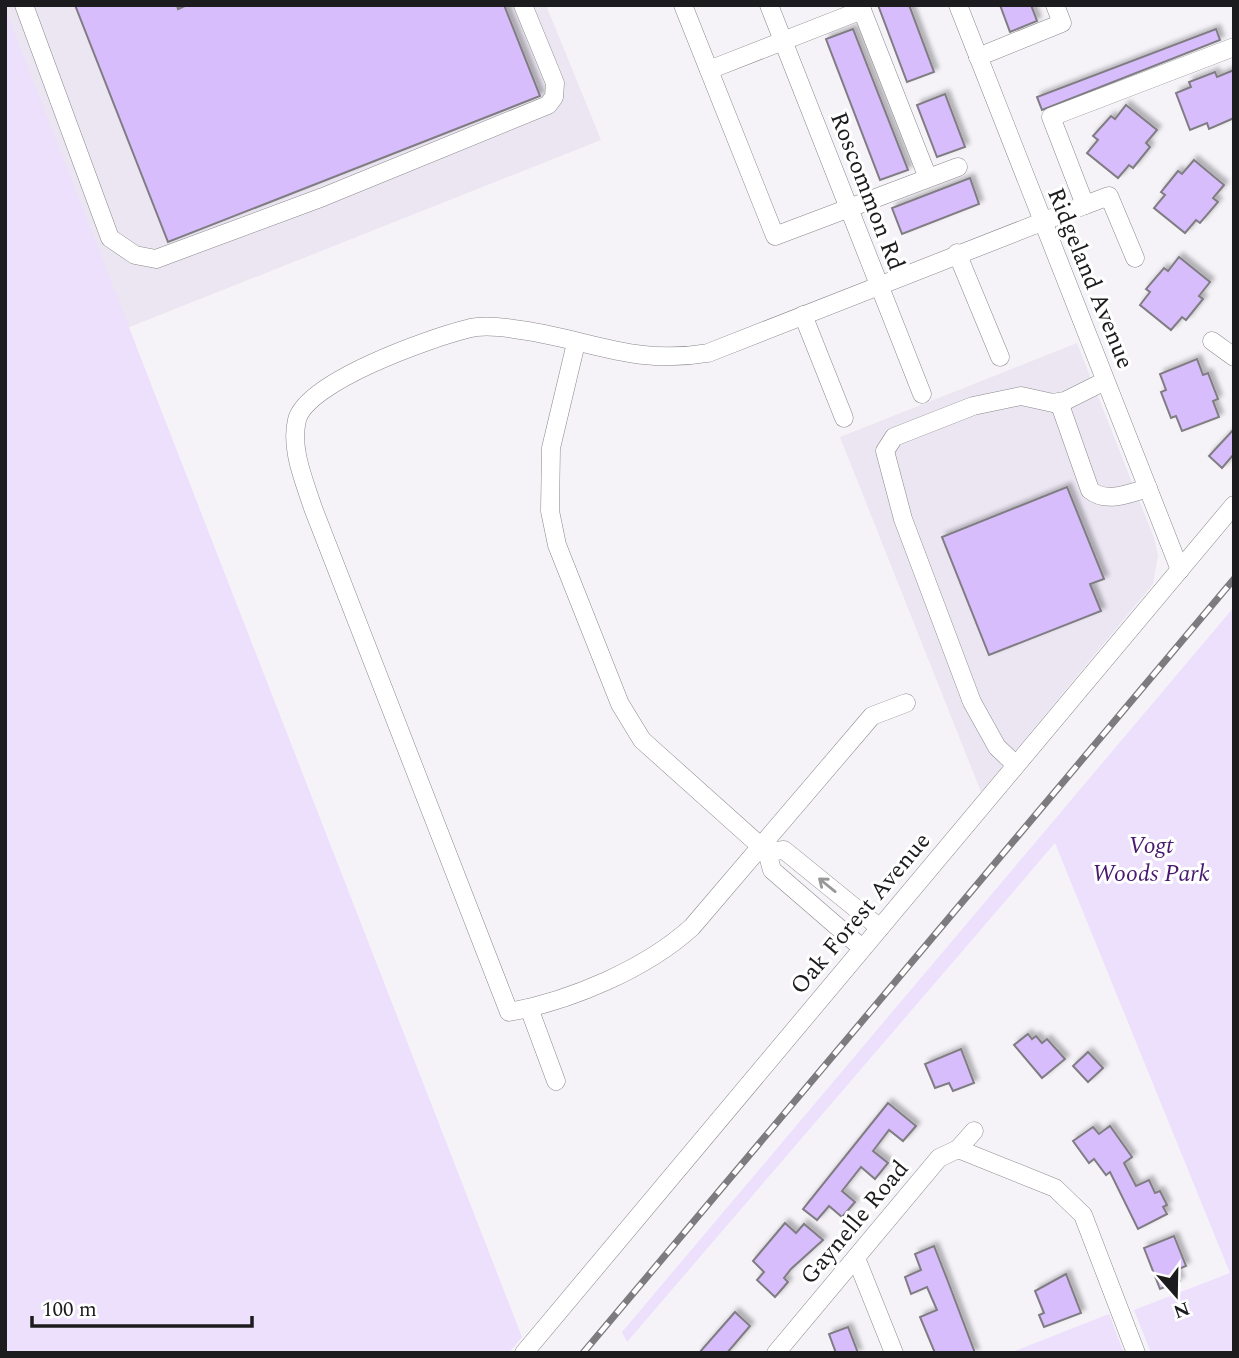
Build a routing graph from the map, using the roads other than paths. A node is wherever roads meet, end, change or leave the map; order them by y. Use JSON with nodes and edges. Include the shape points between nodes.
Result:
{"nodes":[{"id":1,"x":23,"y":5,"type":"edge"},
{"id":2,"x":523,"y":5,"type":"edge"},
{"id":3,"x":683,"y":5,"type":"edge"},
{"id":4,"x":769,"y":5,"type":"edge"},
{"id":5,"x":978,"y":5,"type":"edge"},
{"id":6,"x":1055,"y":5,"type":"edge"},
{"id":7,"x":861,"y":8,"type":"edge"},
{"id":8,"x":959,"y":9,"type":"edge"},
{"id":9,"x":783,"y":40,"type":"junction"},
{"id":10,"x":1234,"y":47,"type":"edge"},
{"id":11,"x":978,"y":57,"type":"junction"},
{"id":12,"x":709,"y":70,"type":"junction"},
{"id":13,"x":958,"y":167,"type":"dead end"},
{"id":14,"x":928,"y":178,"type":"junction"},
{"id":15,"x":1085,"y":205,"type":"junction"},
{"id":16,"x":849,"y":208,"type":"junction"},
{"id":17,"x":1042,"y":220,"type":"junction"},
{"id":18,"x":957,"y":253,"type":"junction"},
{"id":19,"x":1135,"y":258,"type":"dead end"},
{"id":20,"x":879,"y":285,"type":"junction"},
{"id":21,"x":803,"y":315,"type":"junction"},
{"id":22,"x":1212,"y":341,"type":"dead end"},
{"id":23,"x":576,"y":343,"type":"junction"},
{"id":24,"x":1000,"y":357,"type":"dead end"},
{"id":25,"x":1234,"y":357,"type":"edge"},
{"id":26,"x":1105,"y":381,"type":"junction"},
{"id":27,"x":922,"y":394,"type":"dead end"},
{"id":28,"x":1059,"y":402,"type":"junction"},
{"id":29,"x":844,"y":418,"type":"dead end"},
{"id":30,"x":1148,"y":488,"type":"junction"},
{"id":31,"x":1234,"y":505,"type":"edge"},
{"id":32,"x":1180,"y":570,"type":"junction"},
{"id":33,"x":906,"y":703,"type":"dead end"},
{"id":34,"x":1016,"y":765,"type":"junction"},
{"id":35,"x":764,"y":849,"type":"junction"},
{"id":36,"x":880,"y":928,"type":"junction"},
{"id":37,"x":862,"y":948,"type":"junction"},
{"id":38,"x":529,"y":1008,"type":"junction"},
{"id":39,"x":556,"y":1081,"type":"dead end"},
{"id":40,"x":974,"y":1130,"type":"dead end"},
{"id":41,"x":958,"y":1149,"type":"junction"},
{"id":42,"x":856,"y":1258,"type":"junction"},
{"id":43,"x":524,"y":1353,"type":"edge"},
{"id":44,"x":776,"y":1353,"type":"edge"},
{"id":45,"x":894,"y":1353,"type":"edge"},
{"id":46,"x":1136,"y":1353,"type":"edge"}],
"edges":[{"from":1,"to":2,"type":"street","via":[[110,238],[135,255],[156,259],[548,105],[555,83]]},
{"from":3,"to":12,"type":"street"},
{"from":4,"to":9,"type":"street","name":"Roscommon Rd"},
{"from":5,"to":8,"type":"street"},
{"from":6,"to":11,"type":"street","via":[[1062,23]]},
{"from":7,"to":9,"type":"street"},
{"from":7,"to":14,"type":"street"},
{"from":8,"to":11,"type":"street","name":"Ridgeland Avenue"},
{"from":9,"to":12,"type":"street"},
{"from":9,"to":16,"type":"street","name":"Roscommon Rd"},
{"from":10,"to":15,"type":"street","via":[[1051,117]]},
{"from":11,"to":17,"type":"street","name":"Ridgeland Avenue"},
{"from":12,"to":16,"type":"street","via":[[775,236]]},
{"from":13,"to":14,"type":"street"},
{"from":14,"to":16,"type":"street"},
{"from":15,"to":17,"type":"street"},
{"from":15,"to":19,"type":"street","via":[[1109,195]]},
{"from":16,"to":20,"type":"street","name":"Roscommon Rd"},
{"from":17,"to":18,"type":"street"},
{"from":17,"to":26,"type":"street","name":"Ridgeland Avenue"},
{"from":18,"to":20,"type":"street"},
{"from":18,"to":24,"type":"street"},
{"from":20,"to":21,"type":"street"},
{"from":20,"to":27,"type":"street","name":"Roscommon Rd"},
{"from":21,"to":23,"type":"street","via":[[708,353],[680,358],[642,357]]},
{"from":21,"to":29,"type":"street"},
{"from":22,"to":25,"type":"street"},
{"from":23,"to":35,"type":"street","via":[[550,458],[550,511],[557,545],[620,704],[642,740]]},
{"from":23,"to":38,"type":"street","via":[[514,329],[470,328],[420,344],[355,371],[318,393],[297,417],[295,438],[313,508],[509,1012]]},
{"from":26,"to":28,"type":"street"},
{"from":26,"to":30,"type":"street","name":"Ridgeland Avenue"},
{"from":28,"to":30,"type":"street","via":[[1090,490],[1110,497]]},
{"from":28,"to":34,"type":"street","via":[[1021,396],[994,400],[894,437],[886,452],[903,519],[972,702],[997,747]]},
{"from":30,"to":32,"type":"street","name":"Ridgeland Avenue"},
{"from":31,"to":32,"type":"street","name":"Oak Forest Avenue"},
{"from":32,"to":34,"type":"street","name":"Oak Forest Avenue"},
{"from":33,"to":35,"type":"street","via":[[872,716]]},
{"from":34,"to":36,"type":"street","name":"Oak Forest Avenue"},
{"from":36,"to":35,"type":"street","one_way":true,"via":[[784,850]]},
{"from":35,"to":37,"type":"street","via":[[772,870]]},
{"from":35,"to":38,"type":"street","via":[[671,946],[645,963]]},
{"from":36,"to":37,"type":"street","name":"Oak Forest Avenue"},
{"from":37,"to":43,"type":"street","name":"Oak Forest Avenue"},
{"from":38,"to":39,"type":"street"},
{"from":40,"to":41,"type":"street","name":"Gaynelle Road"},
{"from":41,"to":42,"type":"street","name":"Gaynelle Road","via":[[939,1158]]},
{"from":41,"to":46,"type":"street","via":[[1055,1188],[1083,1214]]},
{"from":42,"to":44,"type":"street","name":"Gaynelle Road"},
{"from":42,"to":45,"type":"street"}]}
